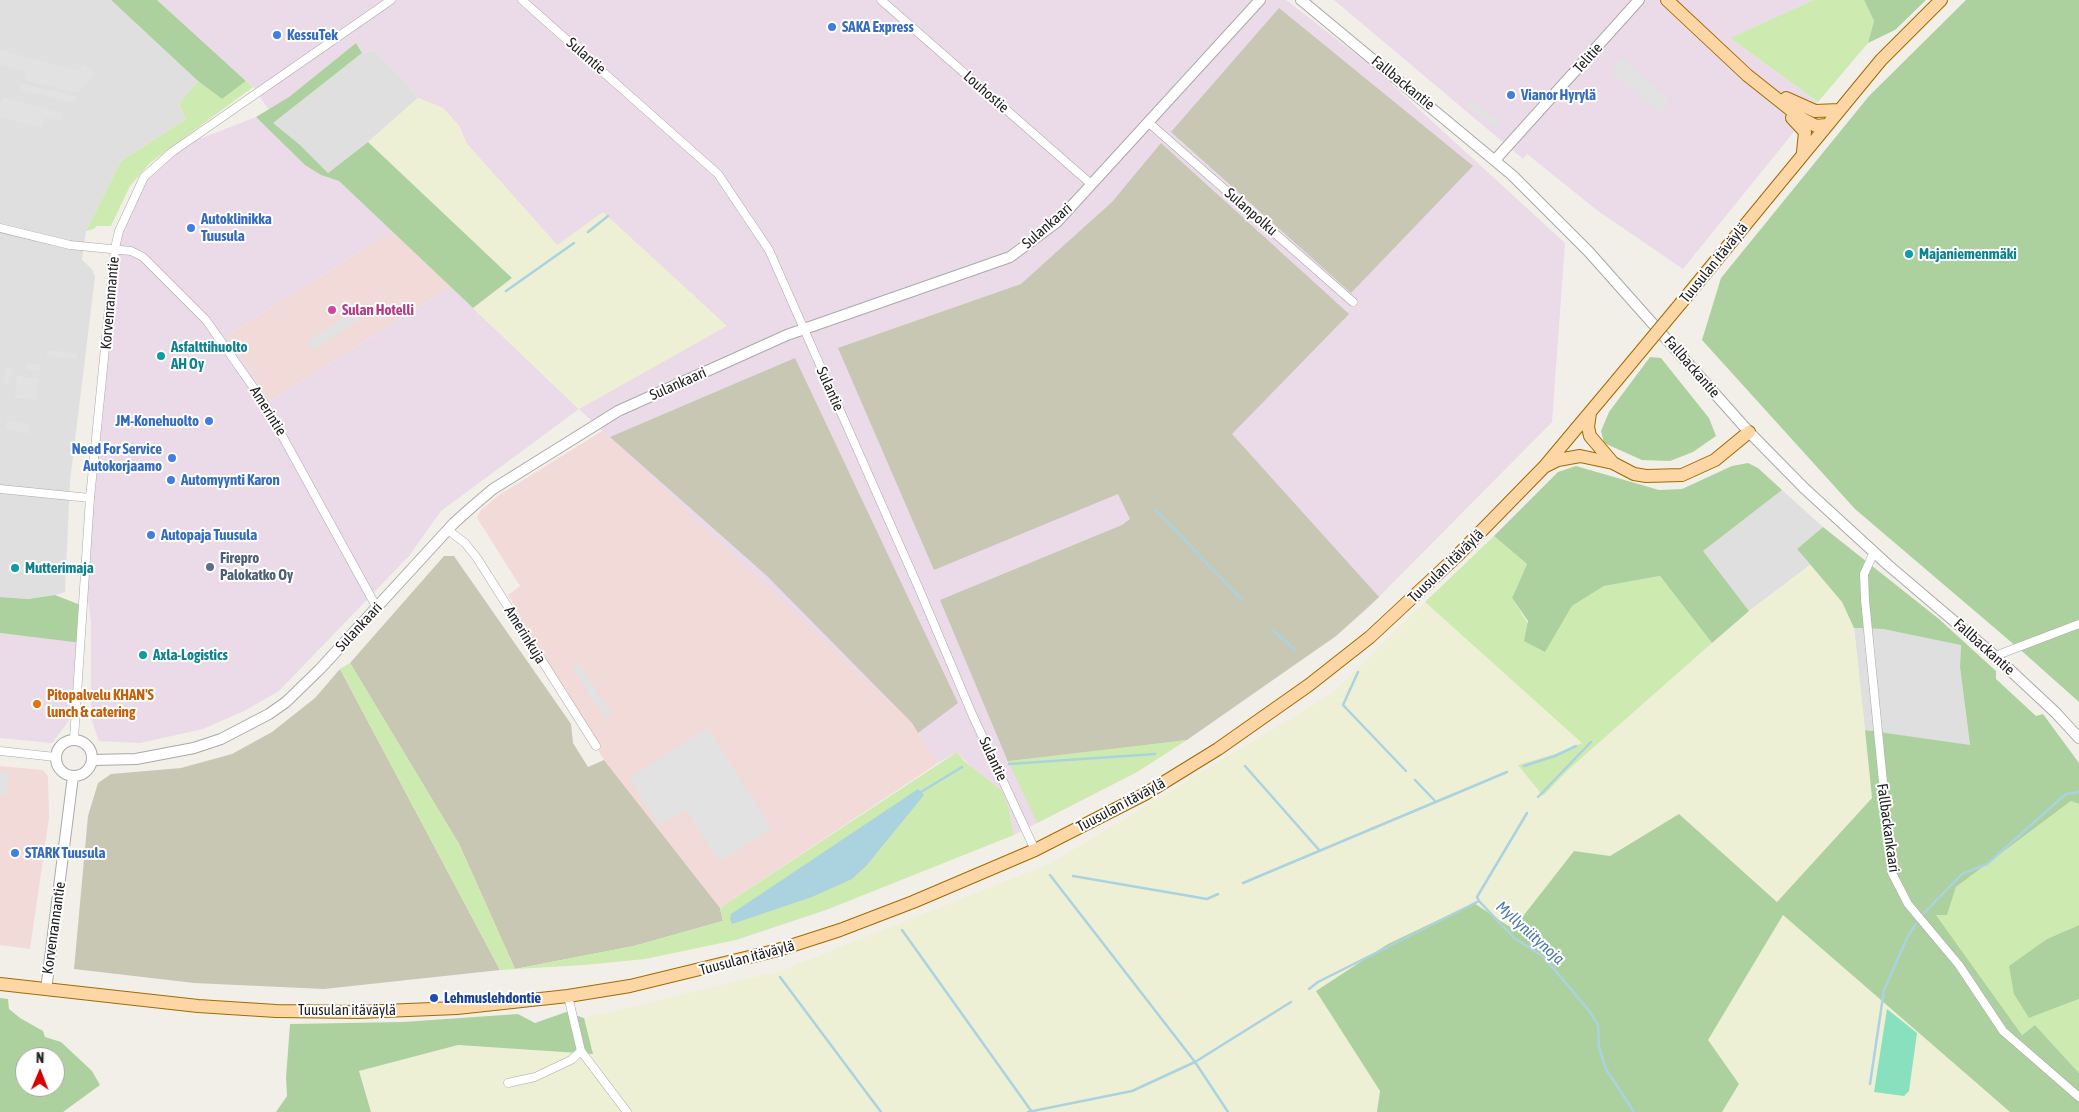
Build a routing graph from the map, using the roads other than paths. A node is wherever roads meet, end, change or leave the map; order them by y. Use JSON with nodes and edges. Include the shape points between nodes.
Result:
{"nodes":[{"id":1,"x":391,"y":0,"type":"edge"},
{"id":2,"x":522,"y":0,"type":"edge"},
{"id":3,"x":881,"y":0,"type":"edge"},
{"id":4,"x":1260,"y":0,"type":"edge"},
{"id":5,"x":1301,"y":0,"type":"edge"},
{"id":6,"x":1639,"y":0,"type":"edge"},
{"id":7,"x":1667,"y":0,"type":"edge"},
{"id":8,"x":1941,"y":0,"type":"edge"},
{"id":9,"x":1732,"y":61,"type":"junction"},
{"id":10,"x":1839,"y":110,"type":"junction"},
{"id":11,"x":1148,"y":122,"type":"junction"},
{"id":12,"x":1826,"y":125,"type":"junction"},
{"id":13,"x":1802,"y":155,"type":"junction"},
{"id":14,"x":1495,"y":160,"type":"junction"},
{"id":15,"x":1091,"y":184,"type":"junction"},
{"id":16,"x":0,"y":228,"type":"edge"},
{"id":17,"x":114,"y":248,"type":"junction"},
{"id":18,"x":1353,"y":302,"type":"dead end"},
{"id":19,"x":804,"y":330,"type":"junction"},
{"id":20,"x":1591,"y":411,"type":"junction"},
{"id":21,"x":1749,"y":432,"type":"junction"},
{"id":22,"x":1613,"y":463,"type":"junction"},
{"id":23,"x":1544,"y":467,"type":"junction"},
{"id":24,"x":0,"y":489,"type":"edge"},
{"id":25,"x":90,"y":498,"type":"junction"},
{"id":26,"x":448,"y":530,"type":"junction"},
{"id":27,"x":1874,"y":552,"type":"junction"},
{"id":28,"x":376,"y":608,"type":"junction"},
{"id":29,"x":2079,"y":624,"type":"edge"},
{"id":30,"x":1994,"y":656,"type":"junction"},
{"id":31,"x":2079,"y":738,"type":"edge"},
{"id":32,"x":74,"y":739,"type":"junction"},
{"id":33,"x":596,"y":746,"type":"dead end"},
{"id":34,"x":0,"y":751,"type":"edge"},
{"id":35,"x":55,"y":757,"type":"junction"},
{"id":36,"x":93,"y":760,"type":"junction"},
{"id":37,"x":73,"y":776,"type":"junction"},
{"id":38,"x":1035,"y":850,"type":"junction"},
{"id":39,"x":0,"y":984,"type":"edge"},
{"id":40,"x":46,"y":990,"type":"junction"},
{"id":41,"x":568,"y":996,"type":"junction"},
{"id":42,"x":581,"y":1051,"type":"junction"},
{"id":43,"x":508,"y":1083,"type":"dead end"},
{"id":44,"x":2079,"y":1097,"type":"edge"},
{"id":45,"x":627,"y":1112,"type":"edge"}],
"edges":[{"from":1,"to":17,"type":"street","name":"Korvenrannantie","via":[[158,164],[144,177],[118,231]]},
{"from":2,"to":19,"type":"street","name":"Sulantie","via":[[718,174],[769,250]]},
{"from":3,"to":15,"type":"street","name":"Louhostie"},
{"from":4,"to":11,"type":"street","name":"Sulankaari"},
{"from":5,"to":14,"type":"street","name":"Fallbackantie"},
{"from":6,"to":14,"type":"street","name":"Telitie"},
{"from":7,"to":9,"type":"main road"},
{"from":8,"to":10,"type":"main road","name":"Tuusulan itäväylä","via":[[1881,60]]},
{"from":9,"to":10,"type":"main road","via":[[1804,108],[1819,112]]},
{"from":9,"to":12,"type":"main road","via":[[1801,118],[1816,126]]},
{"from":9,"to":13,"type":"main road","via":[[1745,77],[1800,125],[1806,136]]},
{"from":10,"to":12,"type":"main road","name":"Tuusulan itäväylä"},
{"from":11,"to":15,"type":"street","name":"Sulankaari"},
{"from":11,"to":18,"type":"street","name":"Sulanpolku"},
{"from":12,"to":13,"type":"main road","name":"Tuusulan itäväylä"},
{"from":13,"to":20,"type":"main road","name":"Tuusulan itäväylä","bridge":true},
{"from":14,"to":21,"type":"street","name":"Fallbackantie","via":[[1589,252]]},
{"from":15,"to":19,"type":"street","name":"Sulankaari","via":[[1057,222],[1010,257]]},
{"from":16,"to":17,"type":"street","name":"Amerintie","via":[[70,245]]},
{"from":17,"to":25,"type":"street","name":"Korvenrannantie"},
{"from":17,"to":28,"type":"street","name":"Amerintie","via":[[143,257],[206,320],[263,401]]},
{"from":19,"to":26,"type":"street","name":"Sulankaari","via":[[618,411],[493,489]]},
{"from":19,"to":38,"type":"street","name":"Sulantie"},
{"from":20,"to":22,"type":"main road","via":[[1590,436]]},
{"from":20,"to":23,"type":"main road","name":"Tuusulan itäväylä"},
{"from":21,"to":22,"type":"main road","via":[[1715,460],[1682,476],[1634,474]]},
{"from":21,"to":27,"type":"street","name":"Fallbackantie"},
{"from":22,"to":23,"type":"main road","via":[[1580,456],[1558,460]]},
{"from":23,"to":38,"type":"main road","name":"Tuusulan itäväylä","via":[[1443,570],[1370,637],[1309,685],[1210,754],[1145,794]]},
{"from":24,"to":25,"type":"street"},
{"from":25,"to":32,"type":"street","name":"Korvenrannantie"},
{"from":26,"to":28,"type":"street","name":"Sulankaari"},
{"from":26,"to":33,"type":"street","name":"Amerinkuja","via":[[478,558]]},
{"from":27,"to":30,"type":"street","name":"Fallbackantie"},
{"from":27,"to":44,"type":"street","name":"Fallbackankaari","via":[[1864,574],[1865,600],[1892,873],[1908,904],[1959,965],[2003,1031]]},
{"from":28,"to":36,"type":"street","name":"Sulankaari","via":[[286,702],[250,724],[221,739],[166,755]]},
{"from":29,"to":30,"type":"street"},
{"from":30,"to":31,"type":"street","name":"Fallbackantie"},
{"from":32,"to":35,"type":"street","via":[[64,742]]},
{"from":32,"to":36,"type":"street","via":[[90,748]]},
{"from":34,"to":35,"type":"street"},
{"from":35,"to":37,"type":"street","via":[[63,772]]},
{"from":36,"to":37,"type":"street","via":[[84,774]]},
{"from":37,"to":40,"type":"street","name":"Korvenrannantie"},
{"from":38,"to":41,"type":"main road","name":"Tuusulan itäväylä","via":[[914,902],[778,950],[690,973]]},
{"from":39,"to":40,"type":"main road","name":"Tuusulan itäväylä"},
{"from":40,"to":41,"type":"main road","name":"Tuusulan itäväylä","via":[[198,1006],[359,1012],[457,1008]]},
{"from":41,"to":42,"type":"street"},
{"from":42,"to":43,"type":"street","via":[[571,1060],[544,1072]]},
{"from":42,"to":45,"type":"street"}]}
